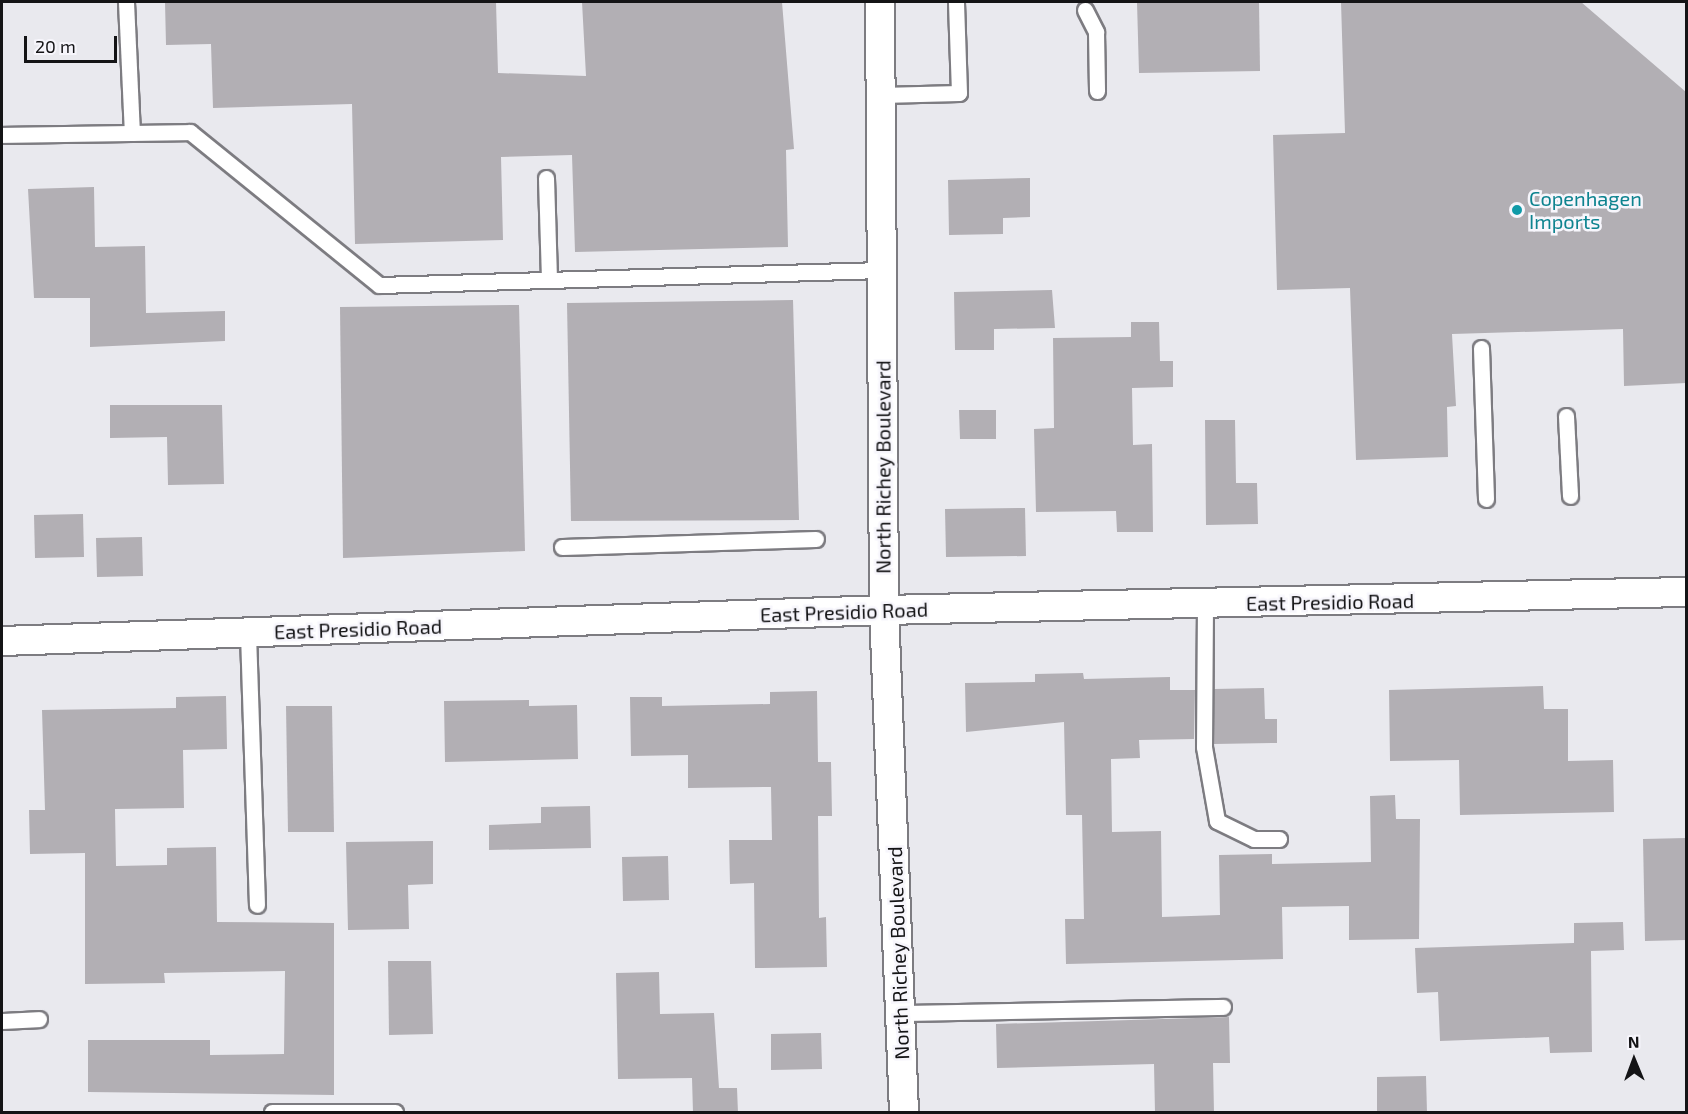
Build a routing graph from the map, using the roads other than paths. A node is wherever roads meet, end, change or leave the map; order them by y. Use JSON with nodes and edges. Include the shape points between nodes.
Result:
{"nodes":[{"id":1,"x":126,"y":2,"type":"edge"},
{"id":2,"x":880,"y":2,"type":"edge"},
{"id":3,"x":956,"y":2,"type":"edge"},
{"id":4,"x":1085,"y":10,"type":"dead end"},
{"id":5,"x":1097,"y":91,"type":"dead end"},
{"id":6,"x":881,"y":95,"type":"junction"},
{"id":7,"x":132,"y":133,"type":"junction"},
{"id":8,"x":2,"y":135,"type":"edge"},
{"id":9,"x":546,"y":178,"type":"dead end"},
{"id":10,"x":882,"y":270,"type":"junction"},
{"id":11,"x":549,"y":279,"type":"junction"},
{"id":12,"x":1481,"y":348,"type":"dead end"},
{"id":13,"x":1566,"y":416,"type":"dead end"},
{"id":14,"x":1570,"y":496,"type":"dead end"},
{"id":15,"x":1486,"y":499,"type":"dead end"},
{"id":16,"x":816,"y":539,"type":"dead end"},
{"id":17,"x":562,"y":547,"type":"dead end"},
{"id":18,"x":1686,"y":592,"type":"edge"},
{"id":19,"x":1205,"y":605,"type":"junction"},
{"id":20,"x":884,"y":610,"type":"junction"},
{"id":21,"x":248,"y":634,"type":"junction"},
{"id":22,"x":2,"y":641,"type":"edge"},
{"id":23,"x":1279,"y":838,"type":"dead end"},
{"id":24,"x":257,"y":905,"type":"dead end"},
{"id":25,"x":1223,"y":1006,"type":"dead end"},
{"id":26,"x":900,"y":1013,"type":"junction"},
{"id":27,"x":39,"y":1019,"type":"dead end"},
{"id":28,"x":2,"y":1021,"type":"edge"},
{"id":29,"x":272,"y":1113,"type":"edge"},
{"id":30,"x":395,"y":1113,"type":"edge"},
{"id":31,"x":904,"y":1113,"type":"edge"}],
"edges":[{"from":1,"to":7,"type":"lane"},
{"from":2,"to":6,"type":"street","name":"North Richey Boulevard"},
{"from":3,"to":6,"type":"lane","via":[[959,93]]},
{"from":4,"to":5,"type":"lane","via":[[1096,33]]},
{"from":6,"to":10,"type":"street","name":"North Richey Boulevard"},
{"from":7,"to":8,"type":"lane"},
{"from":7,"to":11,"type":"lane","via":[[190,132],[379,285]]},
{"from":9,"to":11,"type":"lane"},
{"from":10,"to":11,"type":"lane"},
{"from":10,"to":20,"type":"street","name":"North Richey Boulevard"},
{"from":12,"to":15,"type":"lane"},
{"from":13,"to":14,"type":"lane"},
{"from":16,"to":17,"type":"lane"},
{"from":18,"to":19,"type":"street","name":"East Presidio Road"},
{"from":19,"to":20,"type":"street","name":"East Presidio Road"},
{"from":19,"to":23,"type":"lane","via":[[1204,747],[1217,821],[1254,839]]},
{"from":20,"to":21,"type":"street","name":"East Presidio Road"},
{"from":20,"to":26,"type":"street","name":"North Richey Boulevard"},
{"from":21,"to":22,"type":"street","name":"East Presidio Road"},
{"from":21,"to":24,"type":"lane"},
{"from":25,"to":26,"type":"lane"},
{"from":26,"to":31,"type":"street","name":"North Richey Boulevard"},
{"from":27,"to":28,"type":"lane"},
{"from":29,"to":30,"type":"lane"}]}
